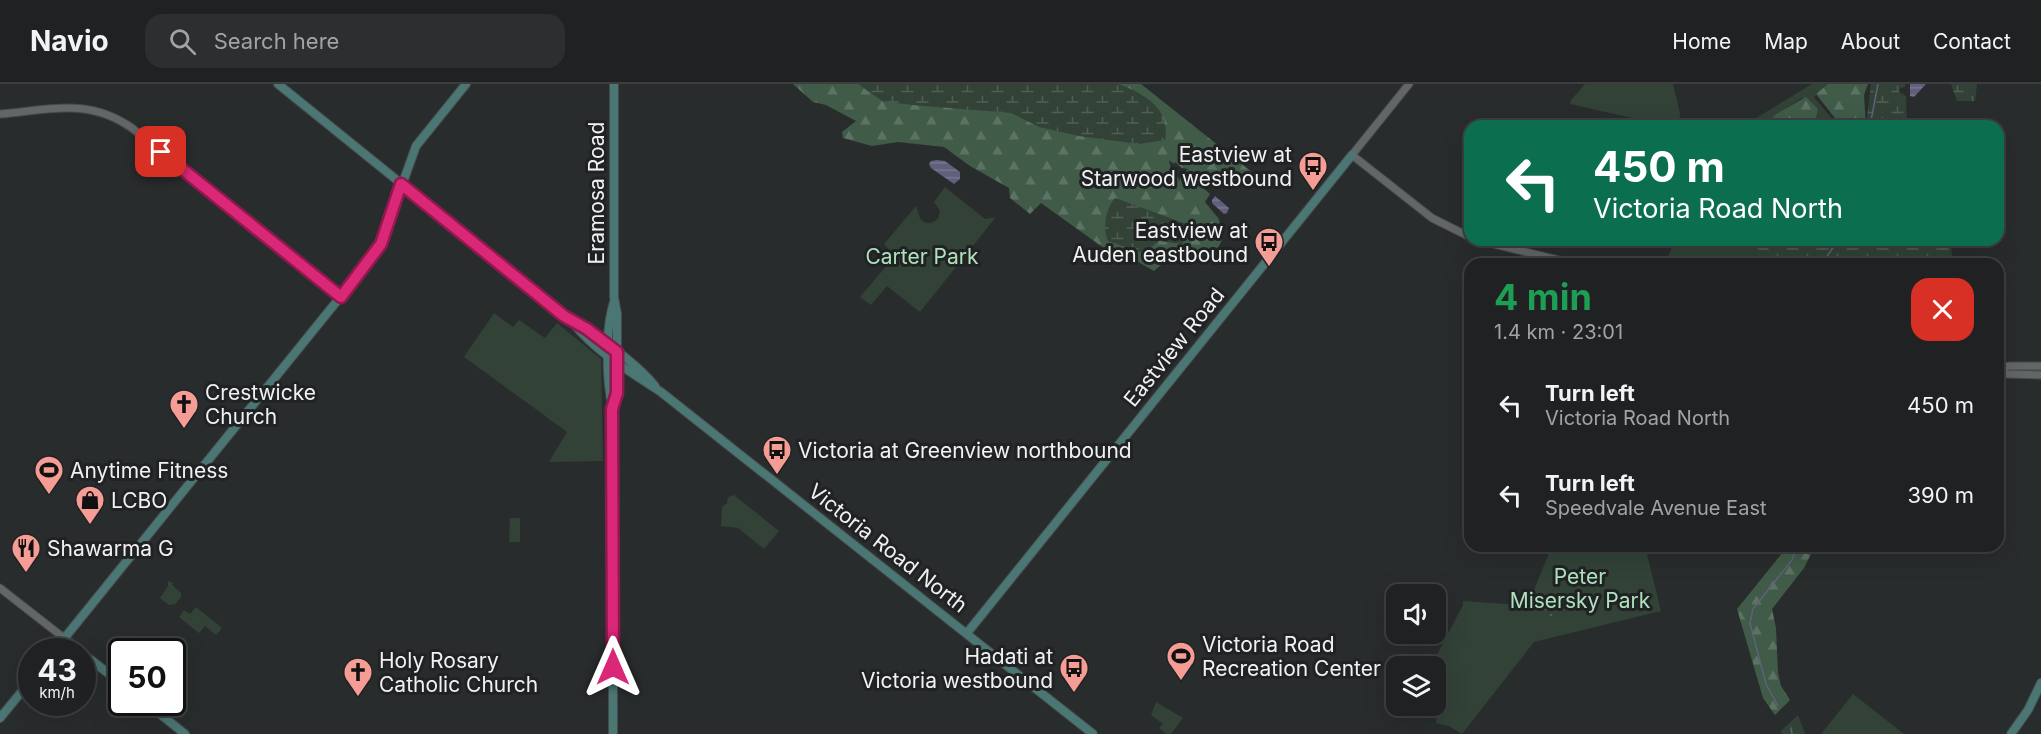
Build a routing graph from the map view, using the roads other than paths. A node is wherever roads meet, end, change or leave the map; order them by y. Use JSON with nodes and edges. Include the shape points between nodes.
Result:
{"nodes":[{"id":1,"x":278,"y":84,"type":"edge"},
{"id":2,"x":466,"y":84,"type":"edge"},
{"id":3,"x":614,"y":84,"type":"edge"},
{"id":4,"x":1409,"y":84,"type":"edge"},
{"id":5,"x":0,"y":114,"type":"edge"},
{"id":6,"x":1352,"y":155,"type":"junction"},
{"id":7,"x":401,"y":184,"type":"junction"},
{"id":8,"x":1464,"y":234,"type":"edge"},
{"id":9,"x":1502,"y":246,"type":"edge"},
{"id":10,"x":1550,"y":258,"type":"edge"},
{"id":11,"x":341,"y":297,"type":"junction"},
{"id":12,"x":614,"y":302,"type":"junction"},
{"id":13,"x":574,"y":324,"type":"junction"},
{"id":14,"x":609,"y":324,"type":"junction"},
{"id":15,"x":590,"y":332,"type":"junction"},
{"id":16,"x":609,"y":346,"type":"junction"},
{"id":17,"x":613,"y":354,"type":"junction"},
{"id":18,"x":617,"y":362,"type":"junction"},
{"id":19,"x":2041,"y":366,"type":"edge"},
{"id":20,"x":2004,"y":367,"type":"edge"},
{"id":21,"x":2004,"y":372,"type":"edge"},
{"id":22,"x":634,"y":374,"type":"junction"},
{"id":23,"x":2041,"y":375,"type":"edge"},
{"id":24,"x":617,"y":384,"type":"junction"},
{"id":25,"x":659,"y":391,"type":"junction"},
{"id":26,"x":612,"y":409,"type":"junction"},
{"id":27,"x":0,"y":588,"type":"edge"},
{"id":28,"x":967,"y":633,"type":"junction"},
{"id":29,"x":64,"y":638,"type":"joint"},
{"id":30,"x":96,"y":664,"type":"edge"},
{"id":31,"x":108,"y":673,"type":"edge"},
{"id":32,"x":2041,"y":683,"type":"edge"},
{"id":33,"x":18,"y":696,"type":"edge"},
{"id":34,"x":162,"y":716,"type":"edge"},
{"id":35,"x":0,"y":718,"type":"edge"},
{"id":36,"x":185,"y":734,"type":"edge"},
{"id":37,"x":613,"y":734,"type":"edge"},
{"id":38,"x":1093,"y":734,"type":"edge"},
{"id":39,"x":2011,"y":734,"type":"edge"}],
"edges":[{"from":1,"to":7,"type":"main road","name":"Victoria Road North"},
{"from":2,"to":7,"type":"main road","via":[[416,146]]},
{"from":3,"to":12,"type":"main road","name":"Eramosa Road"},
{"from":4,"to":6,"type":"street","name":"Eastview Road"},
{"from":5,"to":11,"type":"street","via":[[74,107],[115,118]]},
{"from":6,"to":8,"type":"street","via":[[1432,218]]},
{"from":6,"to":28,"type":"main road","name":"Eastview Road"},
{"from":7,"to":11,"type":"main road","via":[[381,244]]},
{"from":7,"to":13,"type":"main road","name":"Victoria Road North"},
{"from":9,"to":10,"type":"street"},
{"from":11,"to":29,"type":"main road"},
{"from":12,"to":14,"type":"main road","name":"Eramosa Road"},
{"from":12,"to":17,"type":"main road","name":"Eramosa Road","via":[[617,314]]},
{"from":13,"to":15,"type":"main road","name":"Victoria Road North"},
{"from":13,"to":17,"type":"main road","name":"Victoria Road North","via":[[582,334]]},
{"from":14,"to":15,"type":"main road","via":[[600,333]]},
{"from":14,"to":16,"type":"main road","name":"Eramosa Road"},
{"from":15,"to":16,"type":"main road","name":"Victoria Road North"},
{"from":16,"to":17,"type":"main road","name":"Victoria Road North"},
{"from":17,"to":18,"type":"main road","name":"Eramosa Road"},
{"from":17,"to":25,"type":"main road","name":"Victoria Road North","via":[[648,378]]},
{"from":17,"to":26,"type":"main road","name":"Eramosa Road","via":[[609,393]]},
{"from":18,"to":22,"type":"main road","name":"Victoria Road North"},
{"from":18,"to":24,"type":"main road","name":"Eramosa Road"},
{"from":19,"to":20,"type":"street"},
{"from":21,"to":23,"type":"street"},
{"from":22,"to":24,"type":"main road","via":[[624,375]]},
{"from":22,"to":25,"type":"main road","name":"Victoria Road North"},
{"from":24,"to":26,"type":"main road","name":"Eramosa Road"},
{"from":25,"to":28,"type":"main road","name":"Victoria Road North"},
{"from":26,"to":37,"type":"main road","name":"Eramosa Road"},
{"from":27,"to":29,"type":"street"},
{"from":28,"to":38,"type":"main road","name":"Victoria Road North"},
{"from":30,"to":31,"type":"main road"},
{"from":32,"to":39,"type":"main road"},
{"from":33,"to":35,"type":"main road"},
{"from":34,"to":36,"type":"main road"}]}
